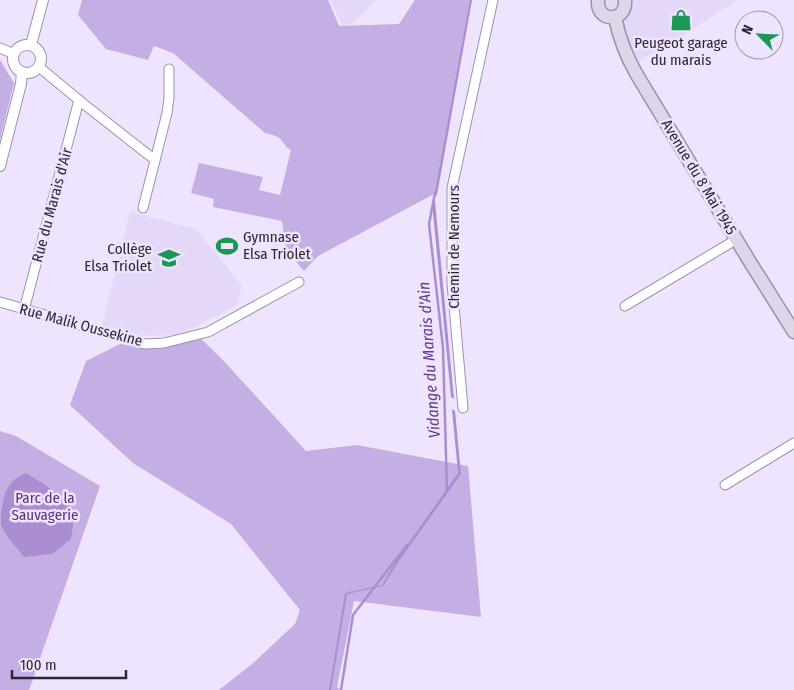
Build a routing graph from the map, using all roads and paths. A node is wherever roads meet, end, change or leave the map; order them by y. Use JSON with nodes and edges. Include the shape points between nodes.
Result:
{"nodes":[{"id":1,"x":43,"y":0,"type":"edge"},
{"id":2,"x":493,"y":0,"type":"edge"},
{"id":3,"x":598,"y":0,"type":"edge"},
{"id":4,"x":625,"y":0,"type":"edge"},
{"id":5,"x":615,"y":17,"type":"junction"},
{"id":6,"x":31,"y":45,"type":"junction"},
{"id":7,"x":0,"y":48,"type":"edge"},
{"id":8,"x":14,"y":54,"type":"junction"},
{"id":9,"x":39,"y":67,"type":"junction"},
{"id":10,"x":169,"y":69,"type":"dead end"},
{"id":11,"x":22,"y":72,"type":"junction"},
{"id":12,"x":79,"y":100,"type":"junction"},
{"id":13,"x":155,"y":160,"type":"junction"},
{"id":14,"x":0,"y":166,"type":"edge"},
{"id":15,"x":143,"y":208,"type":"dead end"},
{"id":16,"x":737,"y":239,"type":"junction"},
{"id":17,"x":299,"y":282,"type":"dead end"},
{"id":18,"x":0,"y":302,"type":"edge"},
{"id":19,"x":625,"y":306,"type":"dead end"},
{"id":20,"x":24,"y":310,"type":"junction"},
{"id":21,"x":794,"y":332,"type":"edge"},
{"id":22,"x":463,"y":408,"type":"dead end"},
{"id":23,"x":794,"y":443,"type":"edge"},
{"id":24,"x":725,"y":484,"type":"dead end"}],
"edges":[{"from":1,"to":6,"type":"street"},
{"from":2,"to":22,"type":"street","name":"Chemin de Nemours","via":[[452,188],[452,283]]},
{"from":3,"to":5,"type":"main road","via":[[602,14]]},
{"from":4,"to":5,"type":"main road","via":[[624,10]]},
{"from":5,"to":16,"type":"main road","name":"Avenue du 8 Mai 1945","via":[[627,58]]},
{"from":6,"to":8,"type":"street","via":[[19,47]]},
{"from":6,"to":9,"type":"street","via":[[41,54]]},
{"from":7,"to":8,"type":"street"},
{"from":8,"to":11,"type":"street","via":[[15,67]]},
{"from":9,"to":11,"type":"street","via":[[32,73]]},
{"from":9,"to":12,"type":"street"},
{"from":10,"to":13,"type":"street","via":[[168,105]]},
{"from":11,"to":14,"type":"street"},
{"from":12,"to":13,"type":"street"},
{"from":12,"to":20,"type":"street","name":"Rue du Marais d'Air"},
{"from":13,"to":15,"type":"street"},
{"from":16,"to":19,"type":"street"},
{"from":16,"to":21,"type":"main road","name":"Avenue du 8 Mai 1945"},
{"from":17,"to":20,"type":"street","name":"Rue Malik Oussekine","via":[[208,332],[164,343],[145,344]]},
{"from":18,"to":20,"type":"street","name":"Rue Malik Oussekine"},
{"from":23,"to":24,"type":"street"}]}
